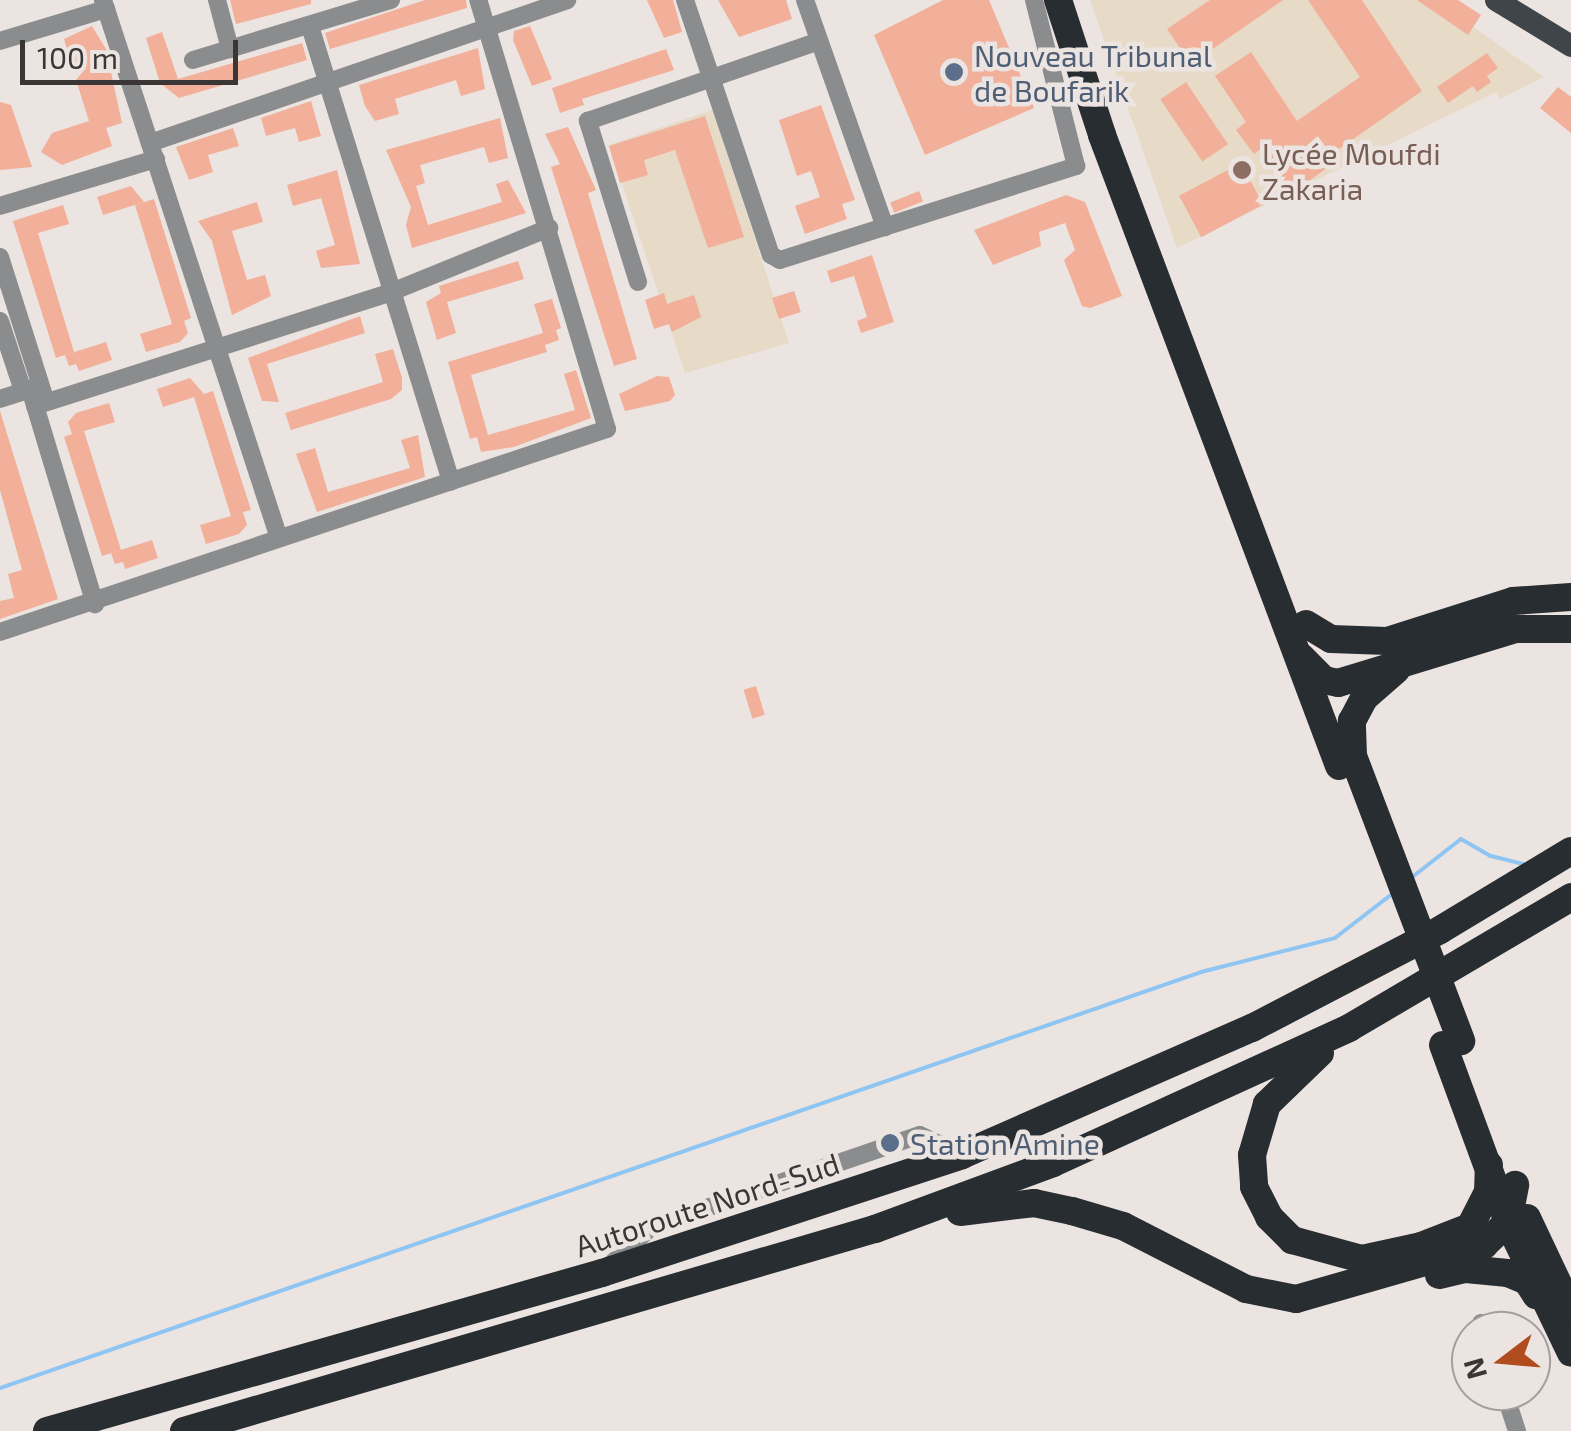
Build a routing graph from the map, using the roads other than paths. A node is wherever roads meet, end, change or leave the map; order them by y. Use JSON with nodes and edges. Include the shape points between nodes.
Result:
{"nodes":[{"id":1,"x":217,"y":0,"type":"edge"},
{"id":2,"x":391,"y":0,"type":"edge"},
{"id":3,"x":478,"y":0,"type":"edge"},
{"id":4,"x":567,"y":0,"type":"edge"},
{"id":5,"x":685,"y":0,"type":"edge"},
{"id":6,"x":805,"y":0,"type":"edge"},
{"id":7,"x":1034,"y":0,"type":"edge"},
{"id":8,"x":1058,"y":0,"type":"edge"},
{"id":9,"x":1075,"y":0,"type":"edge"},
{"id":10,"x":1496,"y":0,"type":"edge"},
{"id":11,"x":105,"y":5,"type":"edge"},
{"id":12,"x":310,"y":26,"type":"junction"},
{"id":13,"x":487,"y":27,"type":"junction"},
{"id":14,"x":0,"y":41,"type":"edge"},
{"id":15,"x":820,"y":41,"type":"junction"},
{"id":16,"x":1571,"y":46,"type":"edge"},
{"id":17,"x":230,"y":49,"type":"junction"},
{"id":18,"x":193,"y":60,"type":"dead end"},
{"id":19,"x":711,"y":77,"type":"junction"},
{"id":20,"x":326,"y":83,"type":"junction"},
{"id":21,"x":153,"y":151,"type":"junction"},
{"id":22,"x":0,"y":206,"type":"edge"},
{"id":23,"x":885,"y":227,"type":"junction"},
{"id":24,"x":549,"y":228,"type":"junction"},
{"id":25,"x":0,"y":257,"type":"edge"},
{"id":26,"x":638,"y":282,"type":"dead end"},
{"id":27,"x":388,"y":293,"type":"junction"},
{"id":28,"x":0,"y":322,"type":"edge"},
{"id":29,"x":218,"y":348,"type":"junction"},
{"id":30,"x":35,"y":395,"type":"junction"},
{"id":31,"x":0,"y":399,"type":"edge"},
{"id":32,"x":452,"y":482,"type":"junction"},
{"id":33,"x":279,"y":538,"type":"junction"},
{"id":34,"x":1571,"y":598,"type":"edge"},
{"id":35,"x":95,"y":604,"type":"junction"},
{"id":36,"x":1306,"y":624,"type":"junction"},
{"id":37,"x":1571,"y":629,"type":"edge"},
{"id":38,"x":0,"y":632,"type":"edge"},
{"id":39,"x":1394,"y":653,"type":"junction"},
{"id":40,"x":1320,"y":692,"type":"junction"},
{"id":41,"x":1346,"y":761,"type":"junction"},
{"id":42,"x":1568,"y":851,"type":"edge"},
{"id":43,"x":1571,"y":896,"type":"edge"},
{"id":44,"x":1349,"y":1028,"type":"junction"},
{"id":45,"x":1452,"y":1043,"type":"junction"},
{"id":46,"x":1490,"y":1165,"type":"junction"},
{"id":47,"x":1515,"y":1185,"type":"junction"},
{"id":48,"x":1508,"y":1222,"type":"junction"},
{"id":49,"x":1470,"y":1228,"type":"junction"},
{"id":50,"x":875,"y":1229,"type":"junction"},
{"id":51,"x":1534,"y":1235,"type":"junction"},
{"id":52,"x":1296,"y":1298,"type":"junction"},
{"id":53,"x":1543,"y":1305,"type":"junction"},
{"id":54,"x":1571,"y":1312,"type":"edge"},
{"id":55,"x":1571,"y":1353,"type":"edge"},
{"id":56,"x":47,"y":1431,"type":"edge"},
{"id":57,"x":184,"y":1431,"type":"edge"}],
"edges":[{"from":1,"to":17,"type":"street"},
{"from":2,"to":12,"type":"street"},
{"from":3,"to":13,"type":"street"},
{"from":4,"to":13,"type":"street"},
{"from":5,"to":19,"type":"street"},
{"from":6,"to":15,"type":"street"},
{"from":7,"to":23,"type":"street","via":[[1076,166]]},
{"from":8,"to":40,"type":"highway","via":[[1296,652]]},
{"from":9,"to":36,"type":"highway","via":[[1095,72]]},
{"from":10,"to":16,"type":"main road"},
{"from":11,"to":14,"type":"street"},
{"from":11,"to":21,"type":"street"},
{"from":12,"to":17,"type":"street"},
{"from":12,"to":20,"type":"street"},
{"from":13,"to":20,"type":"street"},
{"from":13,"to":24,"type":"street"},
{"from":15,"to":19,"type":"street"},
{"from":15,"to":23,"type":"street"},
{"from":17,"to":18,"type":"street"},
{"from":19,"to":23,"type":"street","via":[[774,259]]},
{"from":19,"to":26,"type":"street","via":[[588,122]]},
{"from":20,"to":21,"type":"street"},
{"from":20,"to":27,"type":"street"},
{"from":21,"to":22,"type":"street"},
{"from":21,"to":29,"type":"street"},
{"from":24,"to":27,"type":"street"},
{"from":24,"to":32,"type":"street","via":[[607,429]]},
{"from":25,"to":30,"type":"street"},
{"from":27,"to":29,"type":"street"},
{"from":27,"to":32,"type":"street"},
{"from":28,"to":30,"type":"street"},
{"from":29,"to":30,"type":"street"},
{"from":29,"to":33,"type":"street"},
{"from":30,"to":31,"type":"street"},
{"from":30,"to":35,"type":"street"},
{"from":32,"to":33,"type":"street"},
{"from":33,"to":35,"type":"street"},
{"from":34,"to":39,"type":"highway","via":[[1513,602]]},
{"from":35,"to":38,"type":"street"},
{"from":36,"to":39,"type":"highway","via":[[1342,642]]},
{"from":36,"to":40,"type":"highway"},
{"from":37,"to":39,"type":"highway","via":[[1516,629]]},
{"from":39,"to":40,"type":"highway"},
{"from":39,"to":41,"type":"highway","via":[[1358,710]]},
{"from":40,"to":41,"type":"highway"},
{"from":41,"to":45,"type":"highway"},
{"from":42,"to":56,"type":"highway","name":"Autoroute Nord-Sud","via":[[1440,930],[1252,1028],[962,1155],[602,1273]]},
{"from":43,"to":44,"type":"highway"},
{"from":44,"to":49,"type":"highway","via":[[1280,1088],[1260,1120],[1254,1188],[1269,1217],[1308,1248],[1362,1260]]},
{"from":44,"to":50,"type":"highway","via":[[1053,1163]]},
{"from":45,"to":46,"type":"highway"},
{"from":45,"to":47,"type":"highway"},
{"from":46,"to":48,"type":"highway"},
{"from":46,"to":49,"type":"highway","via":[[1488,1192]]},
{"from":47,"to":48,"type":"highway"},
{"from":47,"to":51,"type":"highway"},
{"from":48,"to":49,"type":"highway"},
{"from":48,"to":51,"type":"highway"},
{"from":48,"to":52,"type":"highway","via":[[1470,1251]]},
{"from":48,"to":53,"type":"highway"},
{"from":50,"to":52,"type":"highway","via":[[1034,1203],[1124,1226],[1246,1289]]},
{"from":50,"to":57,"type":"highway"},
{"from":51,"to":54,"type":"highway"},
{"from":52,"to":53,"type":"highway","via":[[1354,1298],[1466,1269],[1528,1282]]},
{"from":53,"to":55,"type":"highway"}]}
